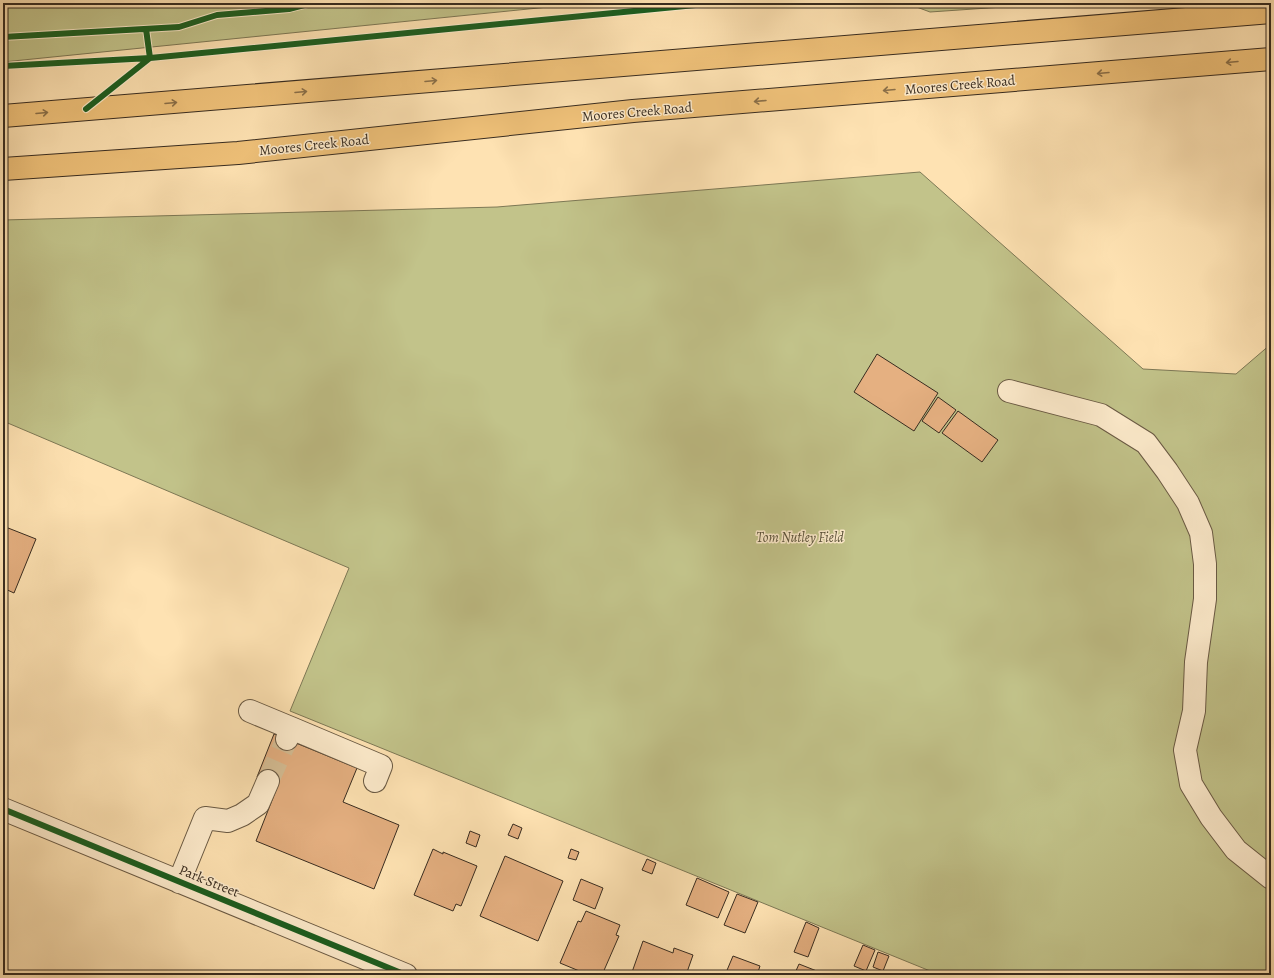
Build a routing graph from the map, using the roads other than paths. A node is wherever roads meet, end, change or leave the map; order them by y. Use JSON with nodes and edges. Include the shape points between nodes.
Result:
{"nodes":[{"id":1,"x":1271,"y":12,"type":"edge"},
{"id":2,"x":1271,"y":59,"type":"edge"},
{"id":3,"x":3,"y":116,"type":"edge"},
{"id":4,"x":3,"y":169,"type":"edge"},
{"id":5,"x":1009,"y":391,"type":"dead end"},
{"id":6,"x":250,"y":711,"type":"dead end"},
{"id":7,"x":268,"y":781,"type":"tunnel mouth"},
{"id":8,"x":375,"y":781,"type":"dead end"},
{"id":9,"x":3,"y":809,"type":"edge"},
{"id":10,"x":1271,"y":878,"type":"edge"},
{"id":11,"x":178,"y":882,"type":"junction"},
{"id":12,"x":406,"y":975,"type":"edge"}],
"edges":[{"from":3,"to":1,"type":"highway","one_way":true},
{"from":2,"to":4,"type":"highway","name":"Moores Creek Road","one_way":true,"via":[[633,111],[238,154]]},
{"from":5,"to":10,"type":"street","via":[[1101,415],[1146,443],[1188,503],[1201,533],[1204,564],[1204,599],[1196,662],[1194,711],[1185,750],[1191,784],[1236,850]]},
{"from":6,"to":8,"type":"street","via":[[289,734],[381,766]]},
{"from":7,"to":11,"type":"street","via":[[258,804],[242,815],[228,821],[205,818]]},
{"from":9,"to":11,"type":"street","name":"Park Street"},
{"from":11,"to":12,"type":"street","name":"Park Street"}]}
